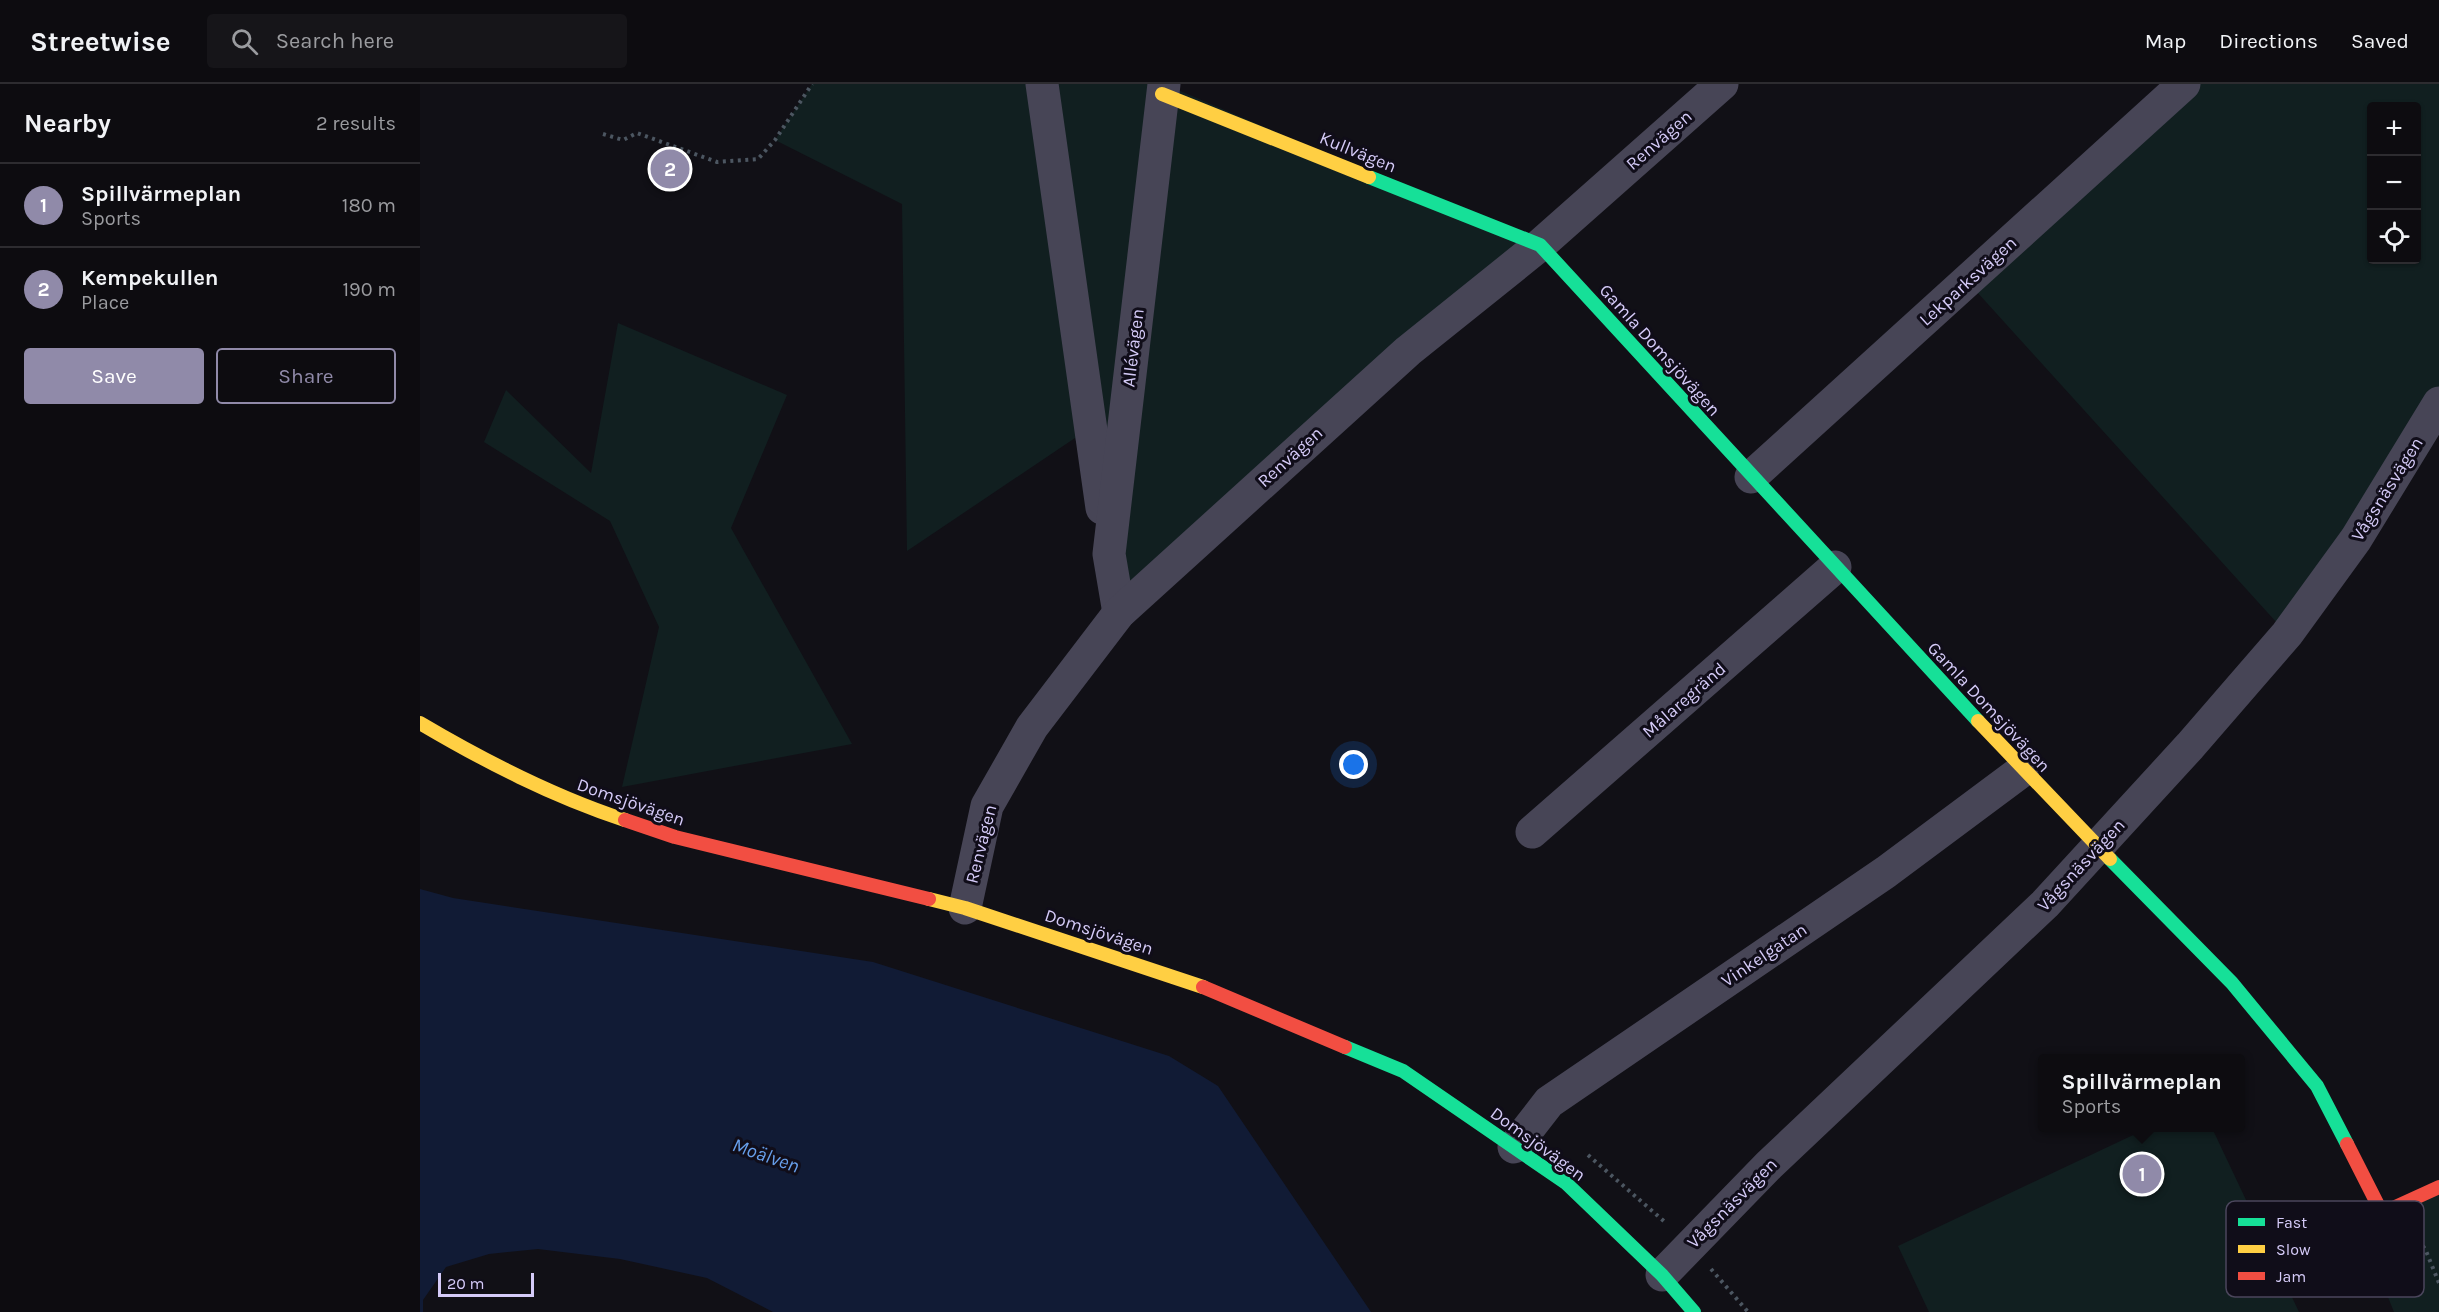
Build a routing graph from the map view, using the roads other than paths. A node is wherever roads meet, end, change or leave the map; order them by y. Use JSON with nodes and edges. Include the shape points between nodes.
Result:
{"nodes":[{"id":1,"x":1042,"y":84,"type":"edge"},
{"id":2,"x":2184,"y":84,"type":"edge"},
{"id":3,"x":1163,"y":89,"type":"edge"},
{"id":4,"x":1702,"y":90,"type":"edge"},
{"id":5,"x":1540,"y":245,"type":"junction"},
{"id":6,"x":2439,"y":403,"type":"edge"},
{"id":7,"x":1751,"y":477,"type":"junction"},
{"id":8,"x":1109,"y":554,"type":"junction"},
{"id":9,"x":1835,"y":567,"type":"junction"},
{"id":10,"x":1119,"y":613,"type":"junction"},
{"id":11,"x":420,"y":723,"type":"edge"},
{"id":12,"x":2023,"y":770,"type":"junction"},
{"id":13,"x":1532,"y":832,"type":"dead end"},
{"id":14,"x":2097,"y":847,"type":"junction"},
{"id":15,"x":965,"y":908,"type":"junction"},
{"id":16,"x":1514,"y":1147,"type":"junction"},
{"id":17,"x":2439,"y":1187,"type":"edge"},
{"id":18,"x":2375,"y":1201,"type":"edge"},
{"id":19,"x":2409,"y":1201,"type":"edge"},
{"id":20,"x":1662,"y":1275,"type":"junction"},
{"id":21,"x":1694,"y":1312,"type":"edge"}],
"edges":[{"from":1,"to":8,"type":"street"},
{"from":2,"to":7,"type":"street","name":"Lekparksvägen"},
{"from":3,"to":5,"type":"street","name":"Kullvägen"},
{"from":3,"to":8,"type":"street","name":"Allévägen"},
{"from":4,"to":5,"type":"street","name":"Renvägen"},
{"from":5,"to":7,"type":"street","name":"Gamla Domsjövägen"},
{"from":5,"to":10,"type":"street","name":"Renvägen","via":[[1408,351]]},
{"from":6,"to":14,"type":"street","name":"Vågsnäsvägen","via":[[2356,539],[2287,634]]},
{"from":7,"to":9,"type":"street","name":"Gamla Domsjövägen"},
{"from":8,"to":10,"type":"street","name":"Allévägen"},
{"from":9,"to":12,"type":"street","name":"Gamla Domsjövägen"},
{"from":9,"to":13,"type":"street","name":"Målaregränd"},
{"from":10,"to":15,"type":"street","name":"Renvägen","via":[[1032,727],[987,806]]},
{"from":11,"to":15,"type":"street","name":"Domsjövägen","via":[[484,761],[576,804],[675,837]]},
{"from":12,"to":14,"type":"street","name":"Gamla Domsjövägen"},
{"from":12,"to":16,"type":"street","name":"Vinkelgatan","via":[[1886,872],[1549,1102]]},
{"from":14,"to":18,"type":"street","name":"Gamla Domsjövägen","via":[[2232,983],[2317,1086]]},
{"from":14,"to":20,"type":"street","name":"Vågsnäsvägen","via":[[2045,904],[1769,1165]]},
{"from":15,"to":16,"type":"street","name":"Domsjövägen","via":[[1180,977],[1403,1071]]},
{"from":16,"to":20,"type":"street","name":"Domsjövägen","via":[[1566,1183]]},
{"from":17,"to":19,"type":"street","name":"Gamla Domsjövägen"},
{"from":20,"to":21,"type":"street","name":"Domsjövägen"}]}
